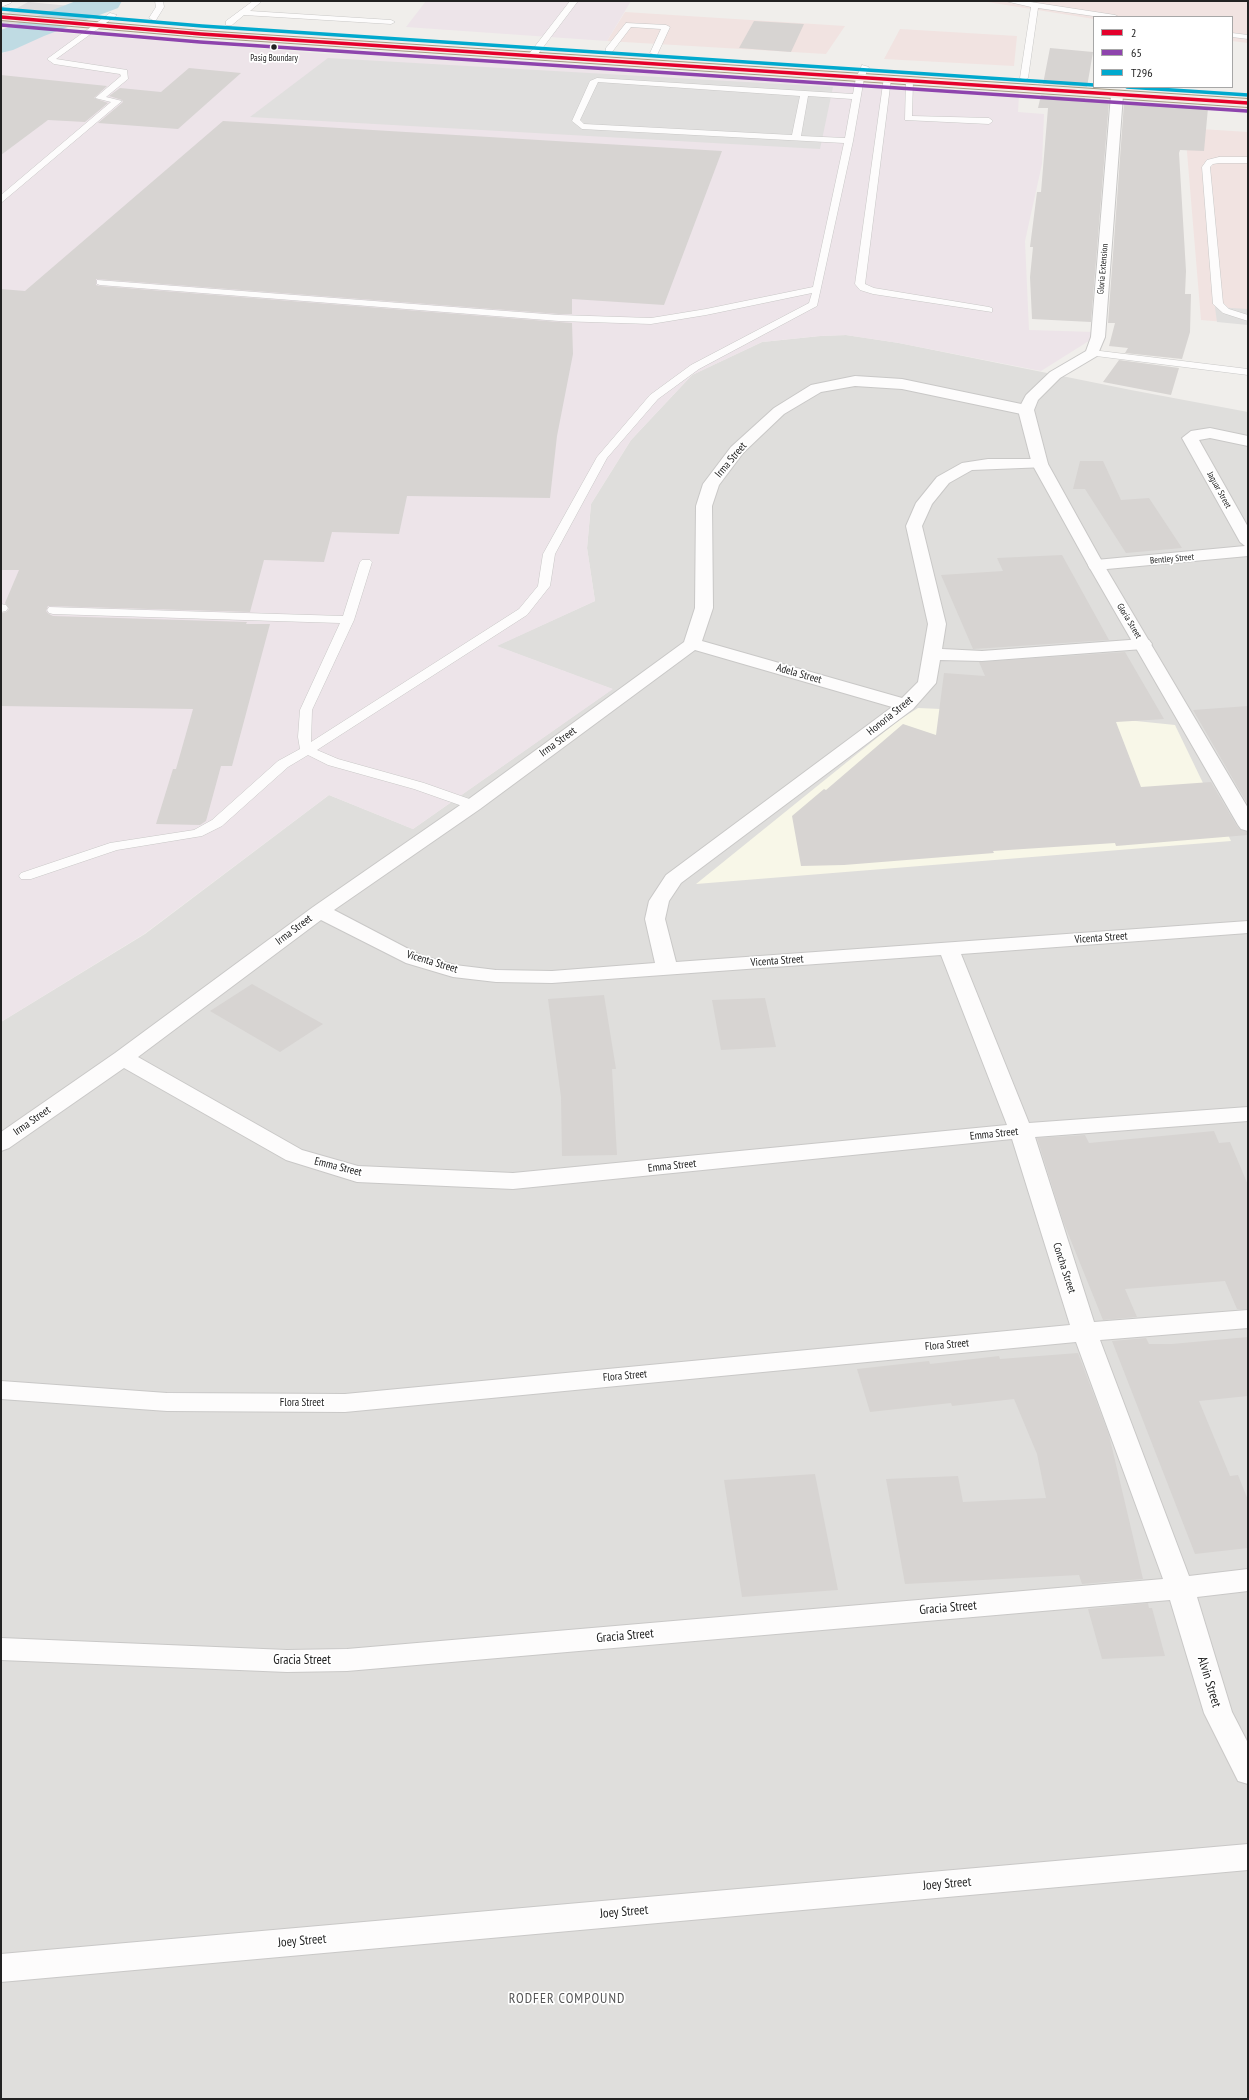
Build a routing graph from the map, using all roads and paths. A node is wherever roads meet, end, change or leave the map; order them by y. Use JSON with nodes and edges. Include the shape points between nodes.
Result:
{"nodes":[{"id":1,"x":8,"y":1,"type":"edge"},
{"id":2,"x":159,"y":1,"type":"edge"},
{"id":3,"x":258,"y":1,"type":"edge"},
{"id":4,"x":574,"y":1,"type":"edge"},
{"id":5,"x":1009,"y":1,"type":"edge"},
{"id":6,"x":1,"y":5,"type":"edge"},
{"id":7,"x":1035,"y":5,"type":"junction"},
{"id":8,"x":244,"y":13,"type":"junction"},
{"id":9,"x":113,"y":15,"type":"junction"},
{"id":10,"x":1108,"y":16,"type":"edge"},
{"id":11,"x":2,"y":18,"type":"edge"},
{"id":12,"x":153,"y":18,"type":"junction"},
{"id":13,"x":391,"y":22,"type":"dead end"},
{"id":14,"x":232,"y":24,"type":"junction"},
{"id":15,"x":96,"y":26,"type":"junction"},
{"id":16,"x":1233,"y":35,"type":"edge"},
{"id":17,"x":226,"y":36,"type":"junction"},
{"id":18,"x":1248,"y":37,"type":"edge"},
{"id":19,"x":609,"y":50,"type":"junction"},
{"id":20,"x":535,"y":51,"type":"junction"},
{"id":21,"x":654,"y":53,"type":"junction"},
{"id":22,"x":862,"y":72,"type":"junction"},
{"id":23,"x":1024,"y":78,"type":"junction"},
{"id":24,"x":887,"y":79,"type":"junction"},
{"id":25,"x":909,"y":81,"type":"junction"},
{"id":26,"x":1093,"y":82,"type":"edge"},
{"id":27,"x":1187,"y":88,"type":"edge"},
{"id":28,"x":1248,"y":92,"type":"edge"},
{"id":29,"x":805,"y":93,"type":"junction"},
{"id":30,"x":1117,"y":95,"type":"junction"},
{"id":31,"x":857,"y":97,"type":"junction"},
{"id":32,"x":1248,"y":103,"type":"edge"},
{"id":33,"x":989,"y":121,"type":"dead end"},
{"id":34,"x":796,"y":138,"type":"junction"},
{"id":35,"x":849,"y":141,"type":"junction"},
{"id":36,"x":1248,"y":160,"type":"edge"},
{"id":37,"x":1,"y":200,"type":"edge"},
{"id":38,"x":100,"y":282,"type":"dead end"},
{"id":39,"x":817,"y":289,"type":"junction"},
{"id":40,"x":989,"y":310,"type":"dead end"},
{"id":41,"x":1248,"y":318,"type":"edge"},
{"id":42,"x":1092,"y":353,"type":"junction"},
{"id":43,"x":1248,"y":372,"type":"edge"},
{"id":44,"x":1026,"y":410,"type":"junction"},
{"id":45,"x":1248,"y":440,"type":"edge"},
{"id":46,"x":1040,"y":464,"type":"junction"},
{"id":47,"x":1248,"y":542,"type":"edge"},
{"id":48,"x":1248,"y":551,"type":"edge"},
{"id":49,"x":366,"y":562,"type":"dead end"},
{"id":50,"x":1096,"y":565,"type":"junction"},
{"id":51,"x":53,"y":610,"type":"dead end"},
{"id":52,"x":348,"y":620,"type":"junction"},
{"id":53,"x":692,"y":644,"type":"junction"},
{"id":54,"x":1143,"y":644,"type":"junction"},
{"id":55,"x":932,"y":654,"type":"junction"},
{"id":56,"x":906,"y":705,"type":"junction"},
{"id":57,"x":307,"y":750,"type":"junction"},
{"id":58,"x":473,"y":805,"type":"junction"},
{"id":59,"x":1248,"y":825,"type":"edge"},
{"id":60,"x":26,"y":876,"type":"dead end"},
{"id":61,"x":320,"y":911,"type":"junction"},
{"id":62,"x":1248,"y":927,"type":"edge"},
{"id":63,"x":949,"y":949,"type":"junction"},
{"id":64,"x":667,"y":968,"type":"junction"},
{"id":65,"x":123,"y":1058,"type":"junction"},
{"id":66,"x":1248,"y":1114,"type":"edge"},
{"id":67,"x":1021,"y":1131,"type":"junction"},
{"id":68,"x":1,"y":1142,"type":"edge"},
{"id":69,"x":1248,"y":1319,"type":"edge"},
{"id":70,"x":1085,"y":1332,"type":"junction"},
{"id":71,"x":1,"y":1390,"type":"edge"},
{"id":72,"x":1248,"y":1580,"type":"edge"},
{"id":73,"x":1180,"y":1588,"type":"junction"},
{"id":74,"x":1,"y":1649,"type":"edge"},
{"id":75,"x":1248,"y":1772,"type":"edge"},
{"id":76,"x":1248,"y":1857,"type":"edge"},
{"id":77,"x":1,"y":1968,"type":"edge"}],
"edges":[{"from":1,"to":6,"type":"lane"},
{"from":2,"to":12,"type":"lane","via":[[160,7]]},
{"from":3,"to":8,"type":"lane"},
{"from":4,"to":20,"type":"lane"},
{"from":5,"to":7,"type":"lane"},
{"from":6,"to":9,"type":"main road"},
{"from":7,"to":10,"type":"lane"},
{"from":7,"to":23,"type":"lane"},
{"from":8,"to":13,"type":"lane"},
{"from":8,"to":14,"type":"lane"},
{"from":9,"to":12,"type":"main road"},
{"from":9,"to":15,"type":"lane"},
{"from":11,"to":15,"type":"main road"},
{"from":12,"to":14,"type":"main road"},
{"from":14,"to":17,"type":"main road"},
{"from":14,"to":20,"type":"main road"},
{"from":15,"to":17,"type":"main road"},
{"from":15,"to":37,"type":"lane","via":[[51,59],[124,72],[125,77],[99,98],[118,101]]},
{"from":16,"to":18,"type":"lane"},
{"from":17,"to":20,"type":"main road"},
{"from":19,"to":20,"type":"main road"},
{"from":19,"to":21,"type":"main road"},
{"from":19,"to":21,"type":"lane","via":[[629,25],[666,27]]},
{"from":20,"to":22,"type":"main road"},
{"from":21,"to":22,"type":"main road"},
{"from":22,"to":23,"type":"main road"},
{"from":22,"to":24,"type":"main road"},
{"from":22,"to":31,"type":"lane"},
{"from":23,"to":26,"type":"main road"},
{"from":24,"to":25,"type":"main road"},
{"from":24,"to":40,"type":"lane","via":[[886,117],[860,284],[862,288]]},
{"from":25,"to":30,"type":"main road"},
{"from":25,"to":33,"type":"lane","via":[[905,118]]},
{"from":27,"to":28,"type":"main road"},
{"from":29,"to":31,"type":"lane"},
{"from":29,"to":34,"type":"lane"},
{"from":29,"to":34,"type":"lane","via":[[597,80],[594,81],[576,121],[582,126]]},
{"from":30,"to":32,"type":"main road"},
{"from":30,"to":42,"type":"street","name":"Gloria Extension","via":[[1098,337]]},
{"from":31,"to":35,"type":"lane"},
{"from":34,"to":35,"type":"lane"},
{"from":35,"to":39,"type":"lane"},
{"from":36,"to":41,"type":"lane","via":[[1219,160],[1210,162],[1206,167],[1218,304],[1226,311]]},
{"from":38,"to":39,"type":"lane","via":[[559,318],[651,321]]},
{"from":39,"to":57,"type":"lane","via":[[814,304],[695,367],[654,397],[602,457],[549,554],[544,586],[523,612]]},
{"from":42,"to":43,"type":"lane"},
{"from":42,"to":44,"type":"street","via":[[1055,375],[1031,398]]},
{"from":44,"to":46,"type":"street","name":"Gloria Street"},
{"from":44,"to":53,"type":"street","name":"Irma Street","via":[[902,384],[854,381],[816,388],[779,411],[737,450],[712,484],[704,506],[704,608]]},
{"from":45,"to":47,"type":"street","name":"Jaguar Street","via":[[1210,433],[1197,434],[1190,438]]},
{"from":46,"to":50,"type":"street","name":"Gloria Street"},
{"from":46,"to":55,"type":"street","name":"Honoria Street","via":[[968,466],[943,480],[924,503],[914,526],[937,624]]},
{"from":48,"to":50,"type":"street","name":"Bentley Street"},
{"from":49,"to":52,"type":"lane"},
{"from":50,"to":54,"type":"street","name":"Gloria Street"},
{"from":51,"to":52,"type":"lane"},
{"from":52,"to":57,"type":"lane","via":[[306,710],[304,737]]},
{"from":53,"to":56,"type":"street","name":"Adela Street"},
{"from":53,"to":58,"type":"street","name":"Irma Street"},
{"from":54,"to":55,"type":"street","via":[[982,656]]},
{"from":54,"to":59,"type":"street","name":"Gloria Street"},
{"from":55,"to":56,"type":"street","name":"Honoria Street","via":[[927,683]]},
{"from":56,"to":64,"type":"street","name":"Honoria Street","via":[[673,879],[659,901],[655,919]]},
{"from":57,"to":58,"type":"lane","via":[[333,762],[419,786]]},
{"from":57,"to":60,"type":"lane","via":[[283,764],[217,823],[197,833],[115,846]]},
{"from":58,"to":61,"type":"street","name":"Irma Street"},
{"from":61,"to":64,"type":"street","name":"Vicenta Street","via":[[413,958],[453,971],[496,976],[552,977]]},
{"from":61,"to":65,"type":"street","name":"Irma Street"},
{"from":62,"to":63,"type":"street","name":"Vicenta Street"},
{"from":63,"to":64,"type":"street","name":"Vicenta Street"},
{"from":63,"to":67,"type":"street","name":"Concha Street"},
{"from":65,"to":67,"type":"street","name":"Emma Street","via":[[294,1155],[357,1174],[513,1181]]},
{"from":65,"to":68,"type":"street","name":"Irma Street"},
{"from":66,"to":67,"type":"street","name":"Emma Street"},
{"from":67,"to":70,"type":"street","name":"Concha Street"},
{"from":69,"to":70,"type":"street","name":"Flora Street"},
{"from":70,"to":71,"type":"street","name":"Flora Street","via":[[345,1403],[167,1402]]},
{"from":70,"to":73,"type":"street","name":"Concha Street"},
{"from":72,"to":73,"type":"street","name":"Gracia Street"},
{"from":73,"to":74,"type":"street","name":"Gracia Street","via":[[347,1660],[287,1661]]},
{"from":73,"to":75,"type":"street","name":"Alvin Street","via":[[1218,1713]]},
{"from":76,"to":77,"type":"street","name":"Joey Street"}]}
